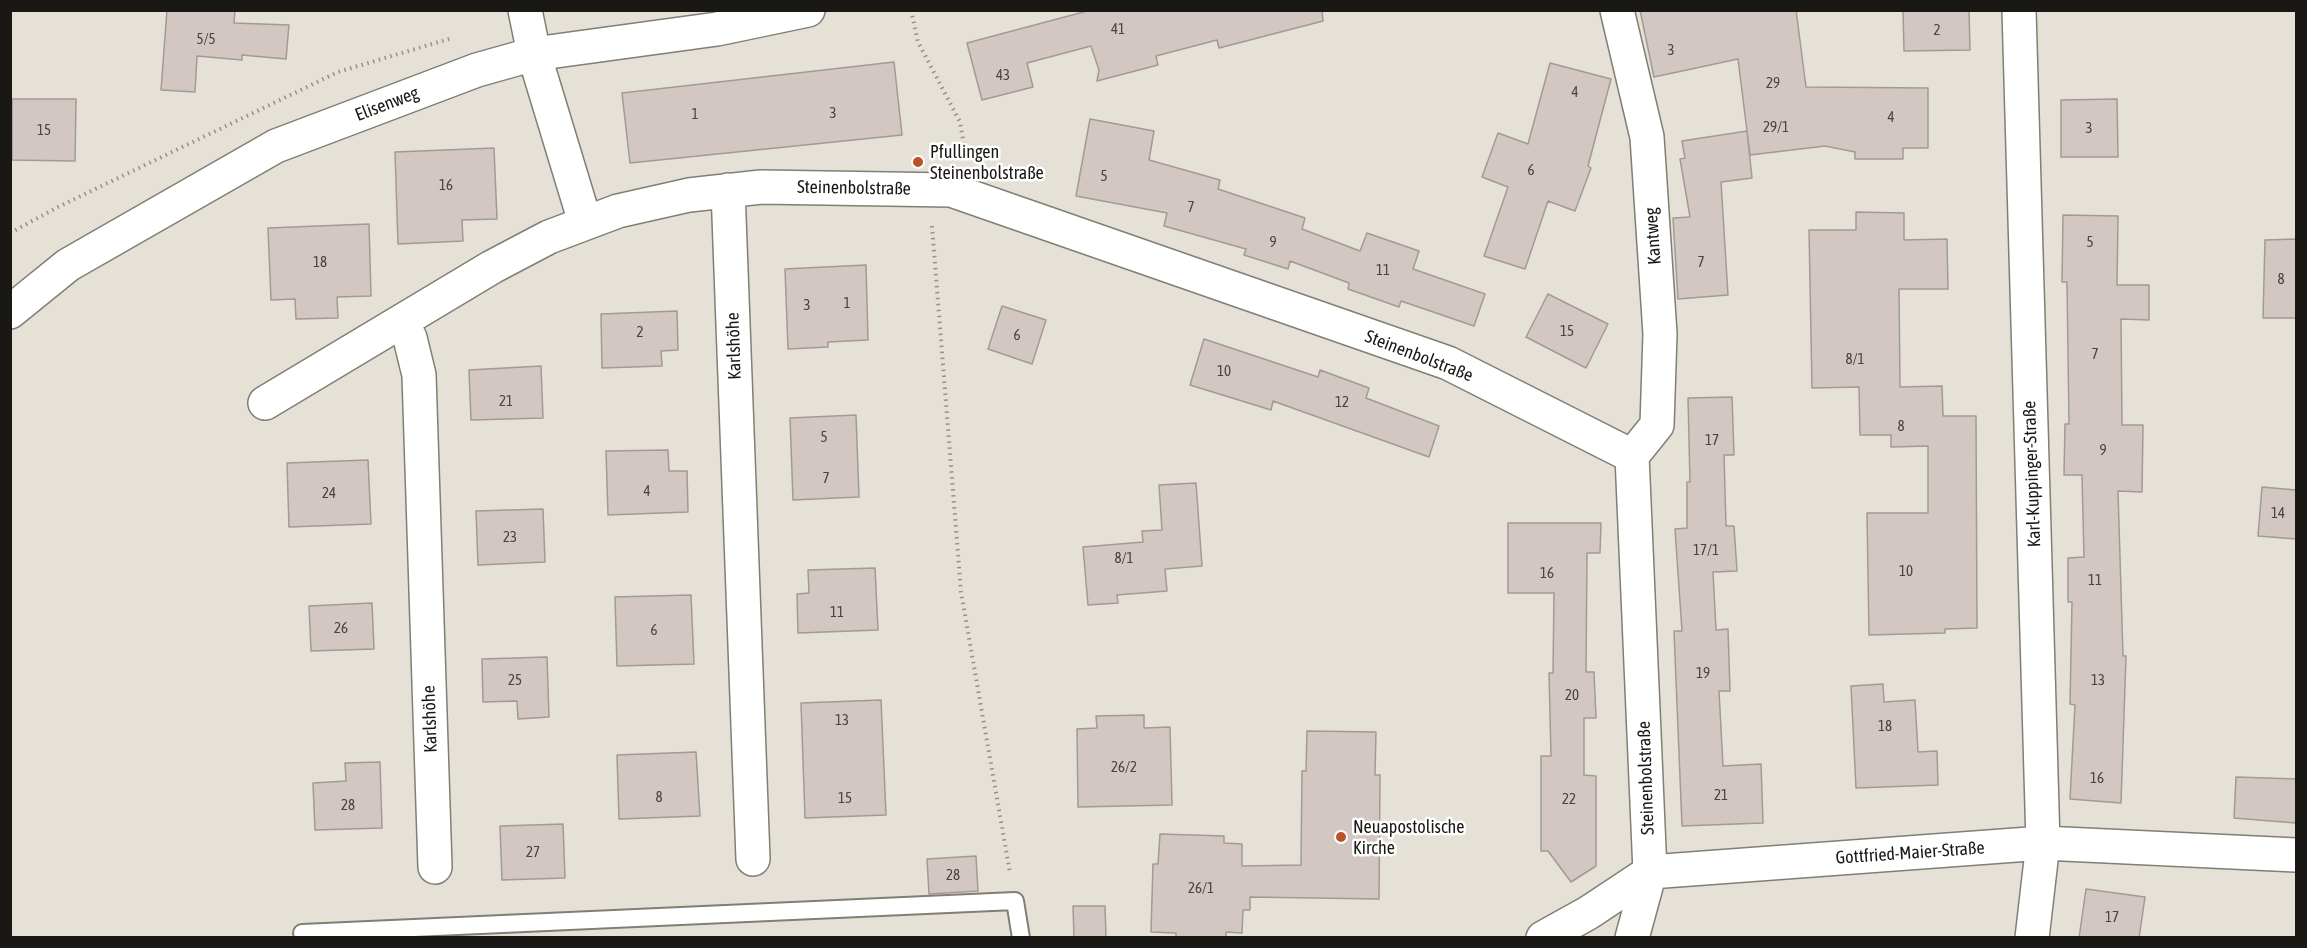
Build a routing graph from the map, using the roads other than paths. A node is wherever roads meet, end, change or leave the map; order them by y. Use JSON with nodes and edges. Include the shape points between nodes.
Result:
{"nodes":[{"id":1,"x":525,"y":10,"type":"edge"},
{"id":2,"x":808,"y":10,"type":"edge"},
{"id":3,"x":1617,"y":10,"type":"edge"},
{"id":4,"x":2019,"y":10,"type":"edge"},
{"id":5,"x":534,"y":54,"type":"junction"},
{"id":6,"x":728,"y":189,"type":"junction"},
{"id":7,"x":585,"y":222,"type":"junction"},
{"id":8,"x":10,"y":312,"type":"edge"},
{"id":9,"x":402,"y":322,"type":"junction"},
{"id":10,"x":265,"y":403,"type":"dead end"},
{"id":11,"x":1632,"y":456,"type":"junction"},
{"id":12,"x":2043,"y":843,"type":"junction"},
{"id":13,"x":2296,"y":855,"type":"edge"},
{"id":14,"x":753,"y":859,"type":"dead end"},
{"id":15,"x":435,"y":867,"type":"dead end"},
{"id":16,"x":1650,"y":872,"type":"junction"},
{"id":17,"x":302,"y":933,"type":"dead end"},
{"id":18,"x":1021,"y":938,"type":"edge"},
{"id":19,"x":1543,"y":938,"type":"edge"},
{"id":20,"x":1632,"y":938,"type":"edge"},
{"id":21,"x":2032,"y":938,"type":"edge"}],
"edges":[{"from":1,"to":5,"type":"street"},
{"from":2,"to":5,"type":"street","name":"Elisenweg","via":[[717,29]]},
{"from":3,"to":11,"type":"street","name":"Kantweg","via":[[1647,137],[1660,334],[1657,425]]},
{"from":4,"to":12,"type":"street","name":"Karl-Kuppinger-Straße"},
{"from":5,"to":7,"type":"street"},
{"from":5,"to":8,"type":"street","name":"Elisenweg","via":[[477,70],[276,146],[68,266]]},
{"from":6,"to":7,"type":"street","via":[[651,202]]},
{"from":6,"to":11,"type":"street","name":"Steinenbolstraße","via":[[794,186],[951,190],[1448,363]]},
{"from":6,"to":14,"type":"street","name":"Karlshöhe"},
{"from":7,"to":9,"type":"street","via":[[492,267]]},
{"from":9,"to":10,"type":"street"},
{"from":9,"to":15,"type":"street","name":"Karlshöhe","via":[[415,354],[418,375]]},
{"from":11,"to":16,"type":"street","name":"Steinenbolstraße"},
{"from":12,"to":13,"type":"street","name":"Gottfried-Maier-Straße"},
{"from":12,"to":16,"type":"street","name":"Gottfried-Maier-Straße"},
{"from":12,"to":21,"type":"street","name":"Karl-Kuppinger-Straße"},
{"from":16,"to":19,"type":"street","name":"Gottfried-Maier-Straße"},
{"from":16,"to":20,"type":"street","name":"Steinenbolstraße"},
{"from":17,"to":18,"type":"lane","via":[[1015,901]]}]}
